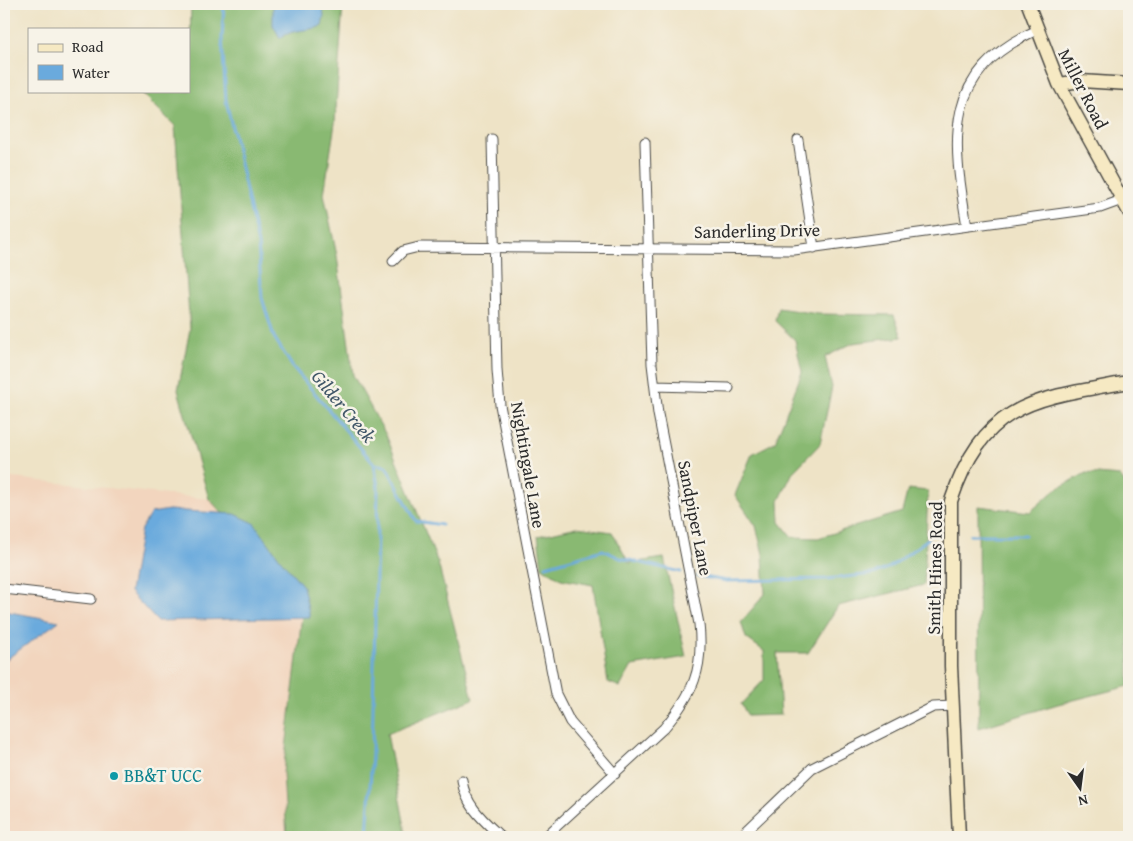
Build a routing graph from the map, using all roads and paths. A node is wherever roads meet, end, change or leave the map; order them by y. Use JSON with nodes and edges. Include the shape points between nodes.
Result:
{"nodes":[{"id":1,"x":1028,"y":4,"type":"edge"},
{"id":2,"x":1037,"y":30,"type":"junction"},
{"id":3,"x":1059,"y":84,"type":"junction"},
{"id":4,"x":1129,"y":84,"type":"edge"},
{"id":5,"x":492,"y":139,"type":"dead end"},
{"id":6,"x":798,"y":140,"type":"dead end"},
{"id":7,"x":645,"y":142,"type":"dead end"},
{"id":8,"x":1122,"y":200,"type":"junction"},
{"id":9,"x":1129,"y":212,"type":"edge"},
{"id":10,"x":967,"y":226,"type":"junction"},
{"id":11,"x":495,"y":248,"type":"junction"},
{"id":12,"x":814,"y":248,"type":"junction"},
{"id":13,"x":650,"y":249,"type":"junction"},
{"id":14,"x":393,"y":261,"type":"dead end"},
{"id":15,"x":1129,"y":382,"type":"edge"},
{"id":16,"x":655,"y":386,"type":"junction"},
{"id":17,"x":728,"y":388,"type":"dead end"},
{"id":18,"x":4,"y":590,"type":"edge"},
{"id":19,"x":91,"y":599,"type":"dead end"},
{"id":20,"x":953,"y":706,"type":"junction"},
{"id":21,"x":615,"y":774,"type":"junction"},
{"id":22,"x":462,"y":780,"type":"dead end"},
{"id":23,"x":501,"y":837,"type":"edge"},
{"id":24,"x":545,"y":837,"type":"edge"},
{"id":25,"x":740,"y":837,"type":"edge"},
{"id":26,"x":960,"y":837,"type":"edge"}],
"edges":[{"from":1,"to":2,"type":"street","name":"Miller Road"},
{"from":2,"to":3,"type":"street","name":"Miller Road"},
{"from":2,"to":10,"type":"street","via":[[996,54],[974,78],[961,104],[957,150]]},
{"from":3,"to":4,"type":"street","via":[[1081,81]]},
{"from":3,"to":8,"type":"street","name":"Miller Road"},
{"from":5,"to":11,"type":"street","name":"Nightingale Lane"},
{"from":6,"to":12,"type":"street"},
{"from":7,"to":13,"type":"street","name":"Sandpiper Lane"},
{"from":8,"to":9,"type":"street","name":"Miller Road"},
{"from":8,"to":10,"type":"street","name":"Sanderling Drive","via":[[1100,208]]},
{"from":10,"to":12,"type":"street","name":"Sanderling Drive"},
{"from":11,"to":13,"type":"street","name":"Sanderling Drive"},
{"from":11,"to":14,"type":"street","name":"Sanderling Drive","via":[[419,248],[403,251]]},
{"from":11,"to":21,"type":"street","name":"Nightingale Lane","via":[[500,405],[553,684],[570,722]]},
{"from":12,"to":13,"type":"street","name":"Sanderling Drive"},
{"from":13,"to":16,"type":"street","name":"Sandpiper Lane","via":[[651,346]]},
{"from":15,"to":20,"type":"street","name":"Smith Hines Road","via":[[1050,396],[1025,405],[995,426],[967,460],[951,501]]},
{"from":16,"to":17,"type":"street"},
{"from":16,"to":21,"type":"street","name":"Sandpiper Lane","via":[[699,624],[700,658],[693,687],[677,714]]},
{"from":18,"to":19,"type":"street"},
{"from":20,"to":25,"type":"street","via":[[933,707],[812,768]]},
{"from":20,"to":26,"type":"street","name":"Smith Hines Road"},
{"from":21,"to":24,"type":"street","name":"Sandpiper Lane"},
{"from":22,"to":23,"type":"street","via":[[463,794],[472,808]]}]}
